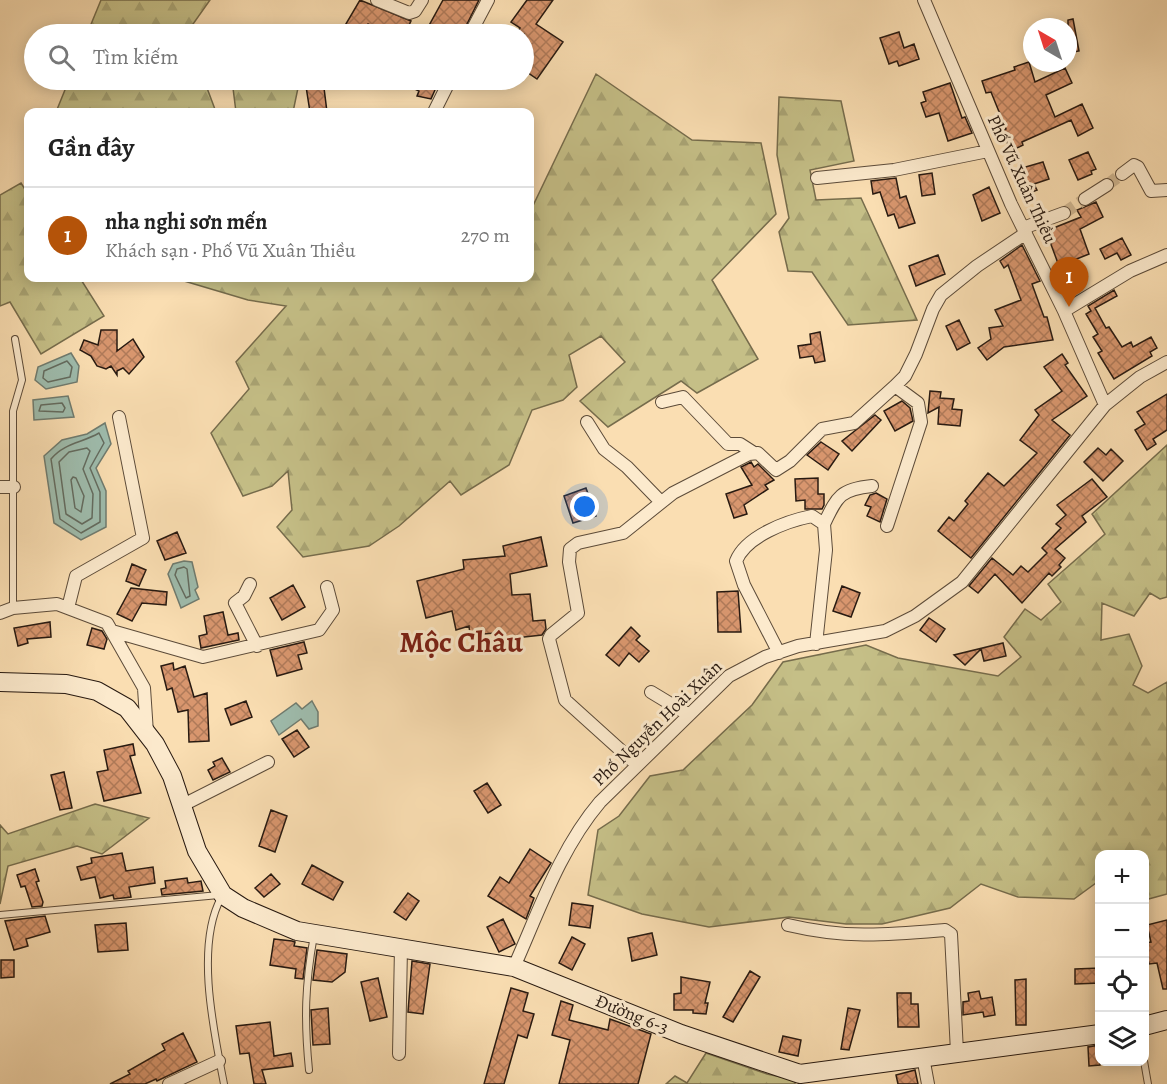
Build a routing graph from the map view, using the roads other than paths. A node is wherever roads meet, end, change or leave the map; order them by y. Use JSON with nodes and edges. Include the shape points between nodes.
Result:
{"nodes":[{"id":1,"x":377,"y":0,"type":"edge"},
{"id":2,"x":423,"y":0,"type":"edge"},
{"id":3,"x":488,"y":0,"type":"edge"},
{"id":4,"x":924,"y":0,"type":"edge"},
{"id":5,"x":475,"y":24,"type":"edge"},
{"id":6,"x":445,"y":90,"type":"edge"},
{"id":7,"x":436,"y":108,"type":"edge"},
{"id":8,"x":988,"y":151,"type":"junction"},
{"id":9,"x":1122,"y":174,"type":"tunnel mouth"},
{"id":10,"x":817,"y":178,"type":"dead end"},
{"id":11,"x":1107,"y":184,"type":"tunnel mouth"},
{"id":12,"x":1167,"y":190,"type":"edge"},
{"id":13,"x":1085,"y":199,"type":"tunnel mouth"},
{"id":14,"x":1064,"y":213,"type":"tunnel mouth"},
{"id":15,"x":1025,"y":230,"type":"junction"},
{"id":16,"x":1167,"y":255,"type":"edge"},
{"id":17,"x":1064,"y":311,"type":"junction"},
{"id":18,"x":15,"y":339,"type":"dead end"},
{"id":19,"x":1167,"y":362,"type":"edge"},
{"id":20,"x":895,"y":386,"type":"junction"},
{"id":21,"x":662,"y":402,"type":"dead end"},
{"id":22,"x":1104,"y":405,"type":"junction"},
{"id":23,"x":119,"y":417,"type":"dead end"},
{"id":24,"x":587,"y":422,"type":"dead end"},
{"id":25,"x":754,"y":453,"type":"junction"},
{"id":26,"x":872,"y":486,"type":"dead end"},
{"id":27,"x":0,"y":487,"type":"edge"},
{"id":28,"x":14,"y":487,"type":"junction"},
{"id":29,"x":660,"y":501,"type":"junction"},
{"id":30,"x":824,"y":524,"type":"junction"},
{"id":31,"x":887,"y":526,"type":"dead end"},
{"id":32,"x":250,"y":584,"type":"dead end"},
{"id":33,"x":327,"y":587,"type":"dead end"},
{"id":34,"x":13,"y":608,"type":"junction"},
{"id":35,"x":69,"y":608,"type":"junction"},
{"id":36,"x":0,"y":613,"type":"edge"},
{"id":37,"x":112,"y":631,"type":"junction"},
{"id":38,"x":816,"y":644,"type":"junction"},
{"id":39,"x":257,"y":646,"type":"junction"},
{"id":40,"x":779,"y":653,"type":"junction"},
{"id":41,"x":0,"y":682,"type":"edge"},
{"id":42,"x":651,"y":692,"type":"dead end"},
{"id":43,"x":689,"y":715,"type":"junction"},
{"id":44,"x":147,"y":733,"type":"junction"},
{"id":45,"x":268,"y":762,"type":"dead end"},
{"id":46,"x":638,"y":765,"type":"junction"},
{"id":47,"x":182,"y":807,"type":"junction"},
{"id":48,"x":223,"y":895,"type":"junction"},
{"id":49,"x":0,"y":915,"type":"edge"},
{"id":50,"x":788,"y":925,"type":"dead end"},
{"id":51,"x":315,"y":934,"type":"junction"},
{"id":52,"x":401,"y":947,"type":"junction"},
{"id":53,"x":514,"y":967,"type":"junction"},
{"id":54,"x":1167,"y":1020,"type":"edge"},
{"id":55,"x":1149,"y":1025,"type":"edge"},
{"id":56,"x":1095,"y":1035,"type":"edge"},
{"id":57,"x":957,"y":1052,"type":"junction"},
{"id":58,"x":399,"y":1054,"type":"dead end"},
{"id":59,"x":923,"y":1057,"type":"junction"},
{"id":60,"x":219,"y":1061,"type":"junction"},
{"id":61,"x":1145,"y":1066,"type":"edge"},
{"id":62,"x":309,"y":1070,"type":"dead end"},
{"id":63,"x":800,"y":1079,"type":"edge"},
{"id":64,"x":169,"y":1084,"type":"edge"},
{"id":65,"x":224,"y":1084,"type":"edge"},
{"id":66,"x":928,"y":1084,"type":"edge"},
{"id":67,"x":1148,"y":1084,"type":"edge"}],
"edges":[{"from":1,"to":2,"type":"street","via":[[409,13]]},
{"from":3,"to":5,"type":"street"},
{"from":4,"to":8,"type":"street","name":"Phố Vũ Xuân Thiều"},
{"from":6,"to":7,"type":"street"},
{"from":8,"to":10,"type":"street","via":[[886,171]]},
{"from":8,"to":15,"type":"street","name":"Phố Vũ Xuân Thiều"},
{"from":9,"to":12,"type":"street","via":[[1134,165],[1151,191]]},
{"from":11,"to":13,"type":"street"},
{"from":14,"to":15,"type":"street"},
{"from":15,"to":17,"type":"street","name":"Phố Vũ Xuân Thiều"},
{"from":15,"to":20,"type":"street","via":[[941,295],[905,376]]},
{"from":16,"to":17,"type":"street","via":[[1114,280]]},
{"from":17,"to":22,"type":"street","name":"Phố Vũ Xuân Thiều"},
{"from":18,"to":28,"type":"lane","via":[[22,380],[13,411]]},
{"from":19,"to":22,"type":"street","name":"Phố Nguyễn Hoài Xuân"},
{"from":20,"to":25,"type":"street","via":[[854,423],[822,429],[780,469]]},
{"from":20,"to":31,"type":"street","via":[[918,404],[921,422]]},
{"from":21,"to":25,"type":"street","via":[[683,397],[728,444],[746,446]]},
{"from":22,"to":38,"type":"street","name":"Phố Nguyễn Hoài Xuân","via":[[962,582],[915,616],[885,631]]},
{"from":23,"to":35,"type":"street","via":[[143,538],[76,576]]},
{"from":24,"to":29,"type":"street","via":[[604,449]]},
{"from":25,"to":29,"type":"street"},
{"from":26,"to":30,"type":"street","via":[[843,493]]},
{"from":27,"to":28,"type":"street"},
{"from":28,"to":34,"type":"lane"},
{"from":29,"to":46,"type":"street","via":[[623,533],[578,543],[570,549],[578,613],[549,639],[565,700]]},
{"from":30,"to":38,"type":"street","via":[[825,559]]},
{"from":30,"to":40,"type":"street","via":[[812,516],[785,525],[746,546],[736,561]]},
{"from":32,"to":39,"type":"street","via":[[235,603]]},
{"from":33,"to":39,"type":"street","via":[[333,610],[319,630]]},
{"from":34,"to":35,"type":"street","via":[[57,604]]},
{"from":34,"to":36,"type":"street"},
{"from":35,"to":37,"type":"street","via":[[107,623]]},
{"from":37,"to":39,"type":"street","via":[[203,657]]},
{"from":37,"to":44,"type":"street","via":[[144,688]]},
{"from":38,"to":40,"type":"street","name":"Phố Nguyễn Hoài Xuân"},
{"from":40,"to":43,"type":"street","name":"Phố Nguyễn Hoài Xuân","via":[[729,676]]},
{"from":41,"to":44,"type":"street","via":[[66,684],[97,691],[127,708]]},
{"from":42,"to":43,"type":"street"},
{"from":43,"to":46,"type":"street","name":"Phố Nguyễn Hoài Xuân"},
{"from":44,"to":47,"type":"street","via":[[172,776]]},
{"from":45,"to":47,"type":"street"},
{"from":46,"to":53,"type":"street","name":"Phố Nguyễn Hoài Xuân","via":[[584,821],[571,842]]},
{"from":47,"to":48,"type":"street","via":[[197,851]]},
{"from":48,"to":49,"type":"lane"},
{"from":48,"to":51,"type":"street","name":"Đường 6-3","via":[[274,923]]},
{"from":48,"to":60,"type":"lane","via":[[214,910],[208,973]]},
{"from":50,"to":57,"type":"street","via":[[846,936],[945,930],[951,934]]},
{"from":51,"to":52,"type":"street","name":"Đường 6-3"},
{"from":51,"to":62,"type":"lane","via":[[305,984]]},
{"from":52,"to":53,"type":"street","name":"Đường 6-3"},
{"from":52,"to":58,"type":"street"},
{"from":53,"to":63,"type":"street","name":"Đường 6-3"},
{"from":54,"to":55,"type":"street"},
{"from":56,"to":57,"type":"street","name":"Đường 6-3"},
{"from":57,"to":59,"type":"street","name":"Đường 6-3"},
{"from":59,"to":63,"type":"street","name":"Đường 6-3"},
{"from":59,"to":66,"type":"street"},
{"from":60,"to":64,"type":"street"},
{"from":60,"to":65,"type":"lane"},
{"from":61,"to":67,"type":"lane"}]}
